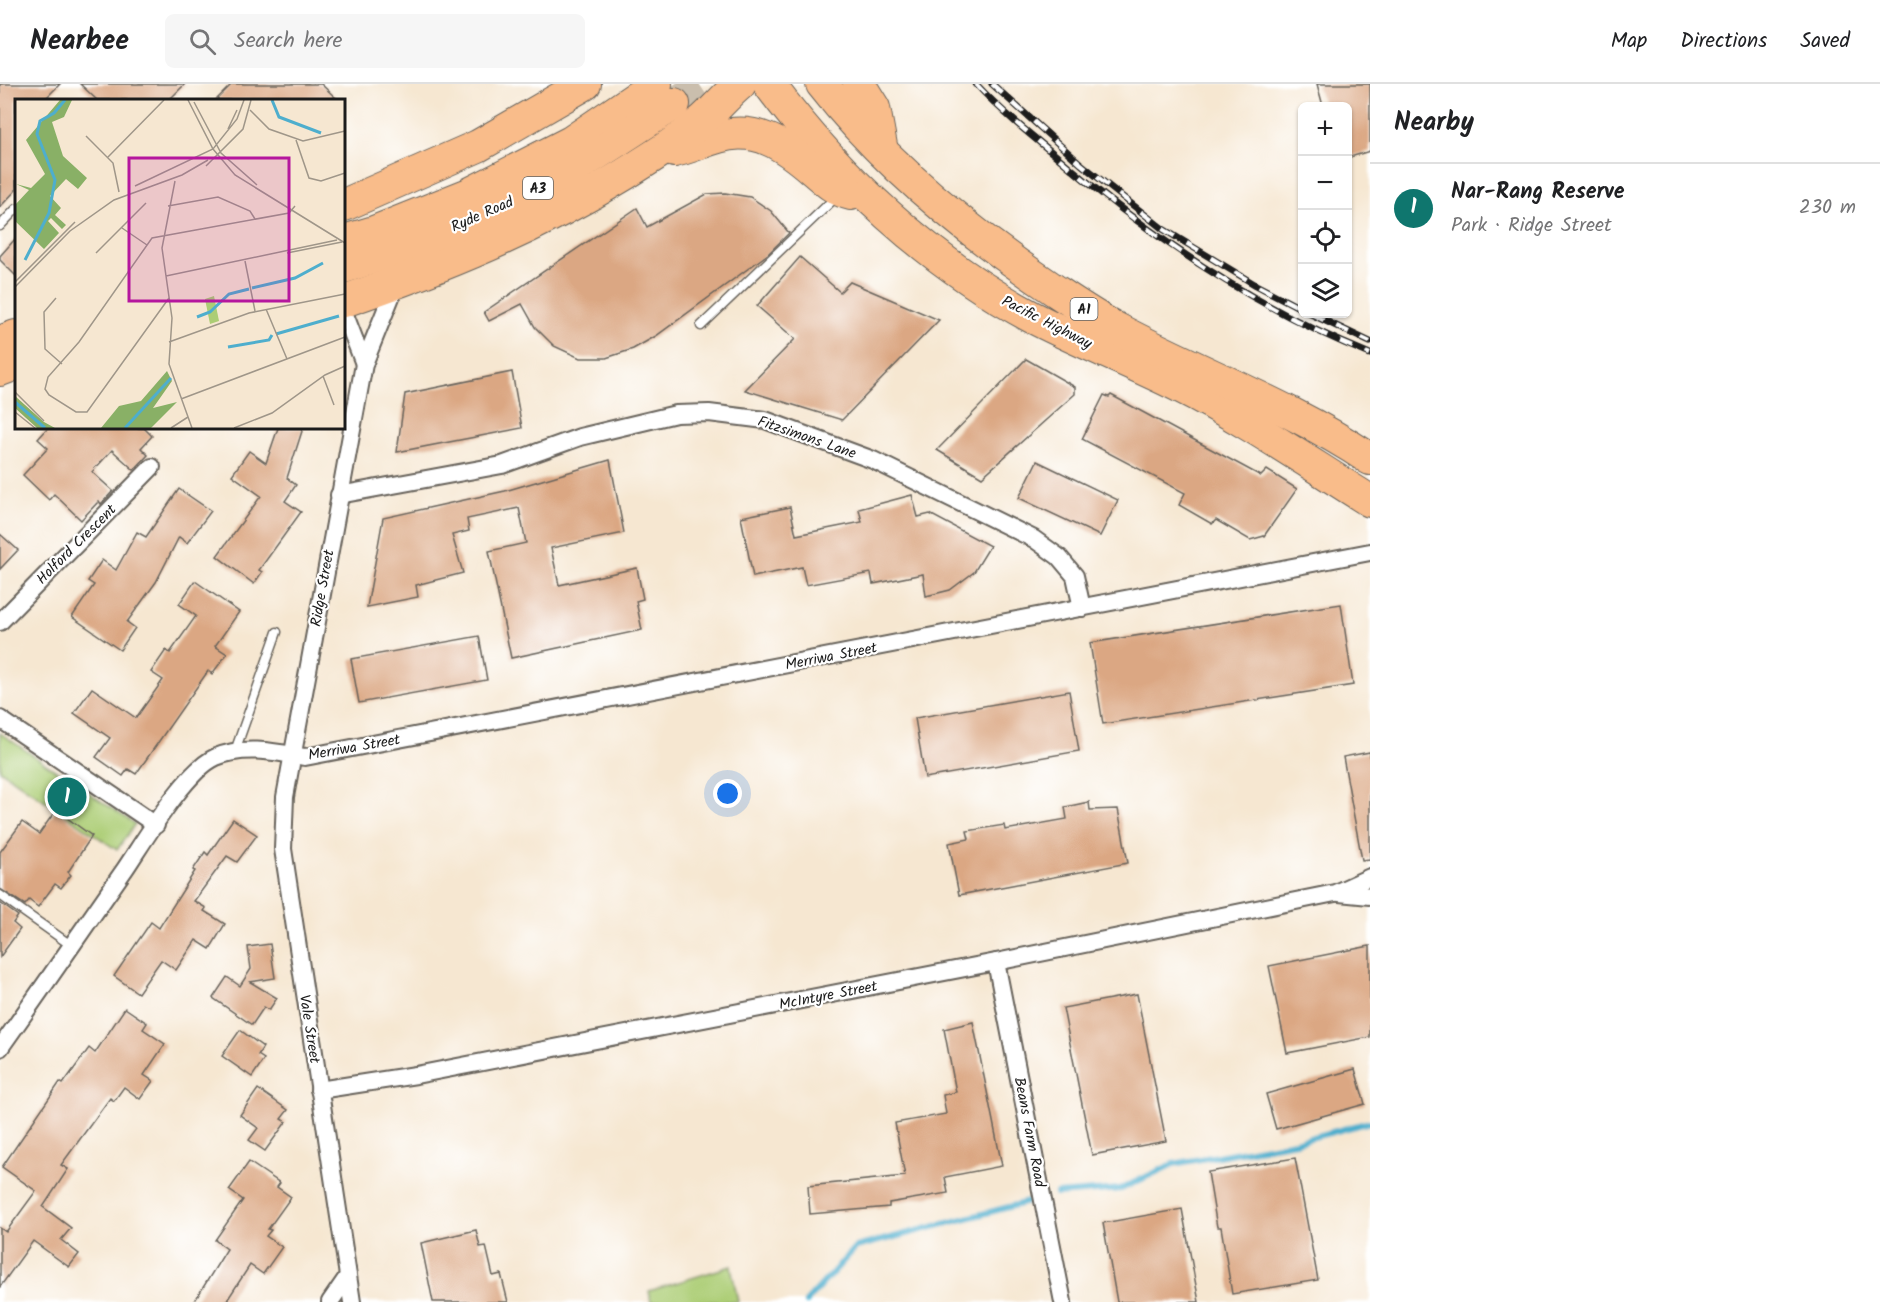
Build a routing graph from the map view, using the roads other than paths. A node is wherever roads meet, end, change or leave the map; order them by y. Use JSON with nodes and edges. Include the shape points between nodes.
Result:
{"nodes":[{"id":1,"x":585,"y":84,"type":"edge"},
{"id":2,"x":703,"y":84,"type":"edge"},
{"id":3,"x":740,"y":84,"type":"edge"},
{"id":4,"x":769,"y":84,"type":"edge"},
{"id":5,"x":822,"y":84,"type":"edge"},
{"id":6,"x":859,"y":84,"type":"edge"},
{"id":7,"x":665,"y":94,"type":"edge"},
{"id":8,"x":703,"y":119,"type":"junction"},
{"id":9,"x":882,"y":151,"type":"junction"},
{"id":10,"x":653,"y":157,"type":"junction"},
{"id":11,"x":854,"y":195,"type":"junction"},
{"id":12,"x":345,"y":205,"type":"edge"},
{"id":13,"x":15,"y":210,"type":"edge"},
{"id":14,"x":0,"y":226,"type":"edge"},
{"id":15,"x":345,"y":241,"type":"edge"},
{"id":16,"x":345,"y":267,"type":"edge"},
{"id":17,"x":397,"y":282,"type":"junction"},
{"id":18,"x":345,"y":301,"type":"edge"},
{"id":19,"x":345,"y":315,"type":"edge"},
{"id":20,"x":701,"y":327,"type":"dead end"},
{"id":21,"x":15,"y":339,"type":"edge"},
{"id":22,"x":7,"y":362,"type":"edge"},
{"id":23,"x":363,"y":364,"type":"junction"},
{"id":24,"x":1370,"y":459,"type":"edge"},
{"id":25,"x":152,"y":467,"type":"dead end"},
{"id":26,"x":339,"y":495,"type":"junction"},
{"id":27,"x":1370,"y":501,"type":"edge"},
{"id":28,"x":1370,"y":552,"type":"edge"},
{"id":29,"x":1082,"y":608,"type":"junction"},
{"id":30,"x":0,"y":621,"type":"edge"},
{"id":31,"x":277,"y":632,"type":"dead end"},
{"id":32,"x":0,"y":719,"type":"edge"},
{"id":33,"x":235,"y":751,"type":"junction"},
{"id":34,"x":292,"y":755,"type":"junction"},
{"id":35,"x":156,"y":825,"type":"junction"},
{"id":36,"x":1370,"y":877,"type":"edge"},
{"id":37,"x":1335,"y":893,"type":"junction"},
{"id":38,"x":0,"y":895,"type":"edge"},
{"id":39,"x":1370,"y":896,"type":"edge"},
{"id":40,"x":72,"y":946,"type":"junction"},
{"id":41,"x":996,"y":962,"type":"junction"},
{"id":42,"x":0,"y":1048,"type":"edge"},
{"id":43,"x":319,"y":1090,"type":"junction"},
{"id":44,"x":348,"y":1276,"type":"junction"},
{"id":45,"x":330,"y":1302,"type":"edge"},
{"id":46,"x":352,"y":1302,"type":"edge"},
{"id":47,"x":1063,"y":1302,"type":"edge"}],
"edges":[{"from":1,"to":12,"type":"highway","via":[[478,146]]},
{"from":2,"to":8,"type":"highway","via":[[708,91]]},
{"from":3,"to":8,"type":"highway"},
{"from":4,"to":11,"type":"highway","name":"Pacific Highway","number":"A1"},
{"from":5,"to":9,"type":"highway","name":"Pacific Highway","number":"A1"},
{"from":6,"to":9,"type":"highway","via":[[874,108]]},
{"from":7,"to":15,"type":"highway","name":"Ryde Road","number":"A3","via":[[469,194]]},
{"from":7,"to":16,"type":"highway","name":"Ryde Road","number":"A3","via":[[565,174],[512,201]]},
{"from":8,"to":10,"type":"highway"},
{"from":9,"to":24,"type":"highway","name":"Pacific Highway","number":"A1","via":[[969,228],[1089,312],[1118,330],[1313,424]]},
{"from":10,"to":11,"type":"highway","via":[[719,136],[746,133],[766,137]]},
{"from":10,"to":17,"type":"highway","via":[[533,226]]},
{"from":11,"to":20,"type":"lane","via":[[822,213]]},
{"from":11,"to":27,"type":"highway","name":"Pacific Highway","number":"A1","via":[[991,293],[1034,318],[1180,386]]},
{"from":13,"to":14,"type":"lane"},
{"from":17,"to":18,"type":"highway"},
{"from":17,"to":23,"type":"street","name":"Ridge Street"},
{"from":19,"to":23,"type":"street"},
{"from":21,"to":22,"type":"highway"},
{"from":23,"to":26,"type":"street","name":"Ridge Street"},
{"from":25,"to":30,"type":"street","name":"Holford Crescent"},
{"from":26,"to":29,"type":"street","name":"Fitzsimons Lane","via":[[502,465],[580,437],[676,414],[709,413],[765,420],[873,460],[1034,539],[1059,557],[1075,576]]},
{"from":26,"to":34,"type":"street","name":"Ridge Street"},
{"from":28,"to":29,"type":"street","name":"Merriwa Street"},
{"from":29,"to":34,"type":"street","name":"Merriwa Street","via":[[305,757]]},
{"from":31,"to":33,"type":"lane"},
{"from":32,"to":35,"type":"street"},
{"from":33,"to":34,"type":"street"},
{"from":33,"to":35,"type":"street","via":[[196,770]]},
{"from":34,"to":43,"type":"street","name":"Vale Street","via":[[283,849]]},
{"from":35,"to":40,"type":"street"},
{"from":36,"to":37,"type":"street","name":"McIntyre Street"},
{"from":37,"to":39,"type":"street","name":"McIntyre Street"},
{"from":37,"to":41,"type":"street","name":"McIntyre Street"},
{"from":38,"to":40,"type":"lane"},
{"from":40,"to":42,"type":"street"},
{"from":41,"to":43,"type":"street","name":"McIntyre Street","via":[[416,1075]]},
{"from":41,"to":47,"type":"street","name":"Beans Farm Road"},
{"from":43,"to":44,"type":"street","name":"Vale Street"},
{"from":44,"to":45,"type":"street"},
{"from":44,"to":46,"type":"street","name":"Vale Street"}]}
